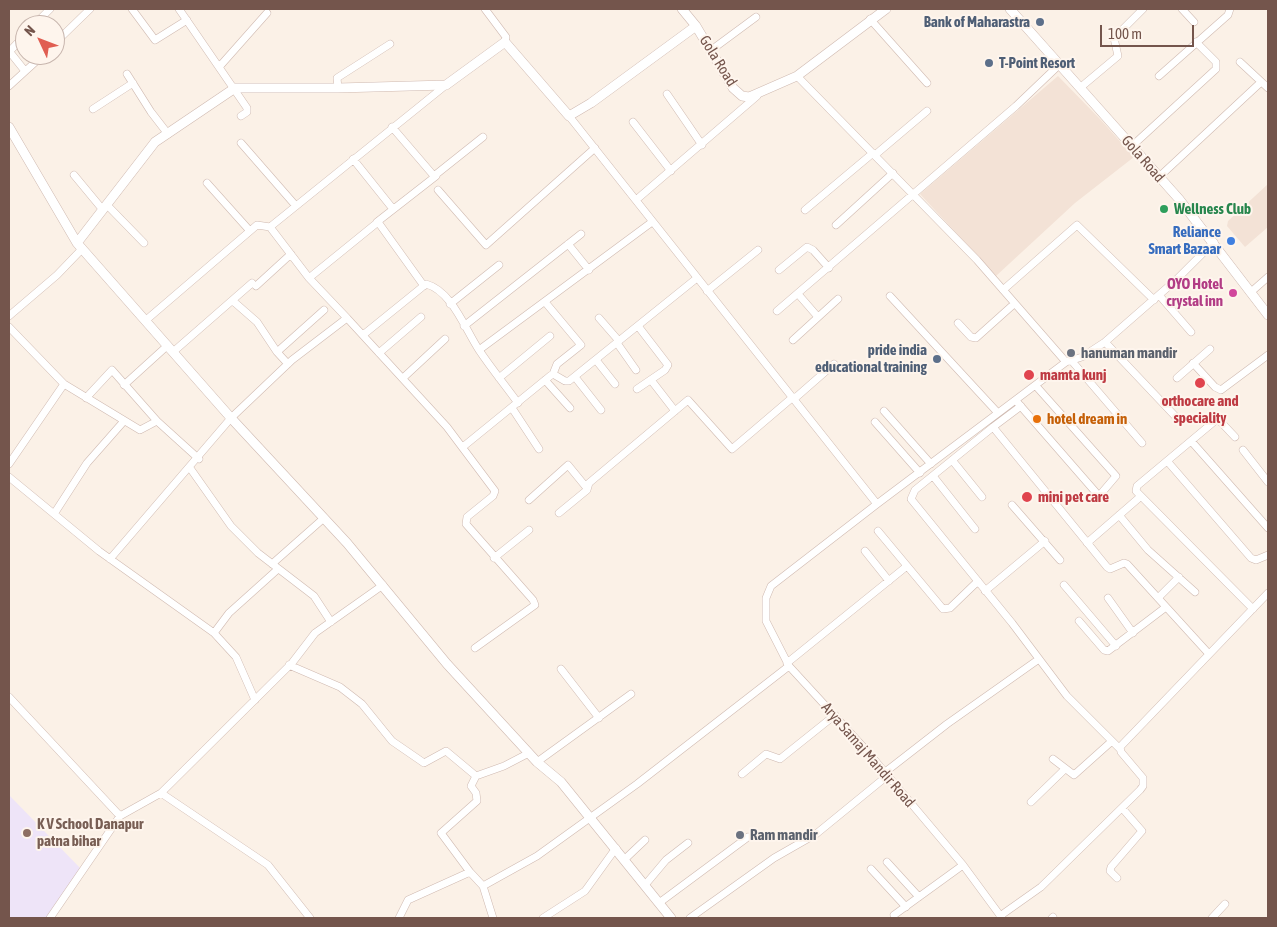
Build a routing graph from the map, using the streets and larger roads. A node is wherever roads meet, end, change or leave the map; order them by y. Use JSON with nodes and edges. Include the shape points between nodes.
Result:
{"nodes":[{"id":1,"x":90,"y":9,"type":"edge"},
{"id":2,"x":132,"y":9,"type":"edge"},
{"id":3,"x":180,"y":9,"type":"edge"},
{"id":4,"x":485,"y":9,"type":"edge"},
{"id":5,"x":682,"y":9,"type":"edge"},
{"id":6,"x":886,"y":9,"type":"edge"},
{"id":7,"x":1010,"y":9,"type":"edge"},
{"id":8,"x":1143,"y":9,"type":"edge"},
{"id":9,"x":1182,"y":9,"type":"edge"},
{"id":10,"x":1230,"y":9,"type":"edge"},
{"id":11,"x":267,"y":14,"type":"dead end"},
{"id":12,"x":756,"y":17,"type":"dead end"},
{"id":13,"x":870,"y":19,"type":"junction"},
{"id":14,"x":187,"y":20,"type":"junction"},
{"id":15,"x":1194,"y":22,"type":"dead end"},
{"id":16,"x":696,"y":26,"type":"junction"},
{"id":17,"x":65,"y":33,"type":"edge"},
{"id":18,"x":505,"y":42,"type":"junction"},
{"id":19,"x":1196,"y":42,"type":"junction"},
{"id":20,"x":390,"y":44,"type":"dead end"},
{"id":21,"x":9,"y":51,"type":"edge"},
{"id":22,"x":710,"y":51,"type":"junction"},
{"id":23,"x":1240,"y":62,"type":"dead end"},
{"id":24,"x":1060,"y":64,"type":"junction"},
{"id":25,"x":32,"y":65,"type":"edge"},
{"id":26,"x":220,"y":66,"type":"junction"},
{"id":27,"x":25,"y":72,"type":"junction"},
{"id":28,"x":128,"y":74,"type":"dead end"},
{"id":29,"x":797,"y":76,"type":"junction"},
{"id":30,"x":1159,"y":76,"type":"dead end"},
{"id":31,"x":133,"y":83,"type":"junction"},
{"id":32,"x":1260,"y":83,"type":"junction"},
{"id":33,"x":927,"y":84,"type":"dead end"},
{"id":34,"x":446,"y":85,"type":"junction"},
{"id":35,"x":9,"y":86,"type":"edge"},
{"id":36,"x":235,"y":88,"type":"junction"},
{"id":37,"x":338,"y":88,"type":"junction"},
{"id":38,"x":1081,"y":88,"type":"junction"},
{"id":39,"x":1268,"y":88,"type":"edge"},
{"id":40,"x":667,"y":94,"type":"dead end"},
{"id":41,"x":759,"y":94,"type":"junction"},
{"id":42,"x":93,"y":109,"type":"dead end"},
{"id":43,"x":927,"y":112,"type":"dead end"},
{"id":44,"x":242,"y":116,"type":"dead end"},
{"id":45,"x":569,"y":116,"type":"junction"},
{"id":46,"x":633,"y":122,"type":"dead end"},
{"id":47,"x":9,"y":127,"type":"edge"},
{"id":48,"x":392,"y":127,"type":"junction"},
{"id":49,"x":168,"y":134,"type":"junction"},
{"id":50,"x":483,"y":137,"type":"dead end"},
{"id":51,"x":241,"y":143,"type":"dead end"},
{"id":52,"x":702,"y":146,"type":"junction"},
{"id":53,"x":1132,"y":146,"type":"junction"},
{"id":54,"x":595,"y":148,"type":"junction"},
{"id":55,"x":874,"y":154,"type":"junction"},
{"id":56,"x":353,"y":159,"type":"junction"},
{"id":57,"x":671,"y":171,"type":"junction"},
{"id":58,"x":893,"y":173,"type":"junction"},
{"id":59,"x":74,"y":175,"type":"dead end"},
{"id":60,"x":436,"y":176,"type":"junction"},
{"id":61,"x":1159,"y":177,"type":"junction"},
{"id":62,"x":207,"y":183,"type":"dead end"},
{"id":63,"x":438,"y":190,"type":"dead end"},
{"id":64,"x":914,"y":194,"type":"junction"},
{"id":65,"x":636,"y":200,"type":"junction"},
{"id":66,"x":296,"y":206,"type":"junction"},
{"id":67,"x":105,"y":207,"type":"junction"},
{"id":68,"x":393,"y":209,"type":"junction"},
{"id":69,"x":805,"y":210,"type":"dead end"},
{"id":70,"x":377,"y":222,"type":"junction"},
{"id":71,"x":652,"y":222,"type":"junction"},
{"id":72,"x":836,"y":225,"type":"dead end"},
{"id":73,"x":270,"y":227,"type":"junction"},
{"id":74,"x":250,"y":231,"type":"junction"},
{"id":75,"x":581,"y":234,"type":"dead end"},
{"id":76,"x":1214,"y":242,"type":"junction"},
{"id":77,"x":144,"y":243,"type":"dead end"},
{"id":78,"x":568,"y":244,"type":"junction"},
{"id":79,"x":79,"y":246,"type":"junction"},
{"id":80,"x":758,"y":250,"type":"dead end"},
{"id":81,"x":291,"y":254,"type":"junction"},
{"id":82,"x":499,"y":265,"type":"dead end"},
{"id":83,"x":829,"y":268,"type":"junction"},
{"id":84,"x":589,"y":270,"type":"junction"},
{"id":85,"x":779,"y":270,"type":"dead end"},
{"id":86,"x":1268,"y":276,"type":"edge"},
{"id":87,"x":309,"y":278,"type":"junction"},
{"id":88,"x":697,"y":278,"type":"junction"},
{"id":89,"x":424,"y":286,"type":"junction"},
{"id":90,"x":1003,"y":290,"type":"junction"},
{"id":91,"x":707,"y":291,"type":"junction"},
{"id":92,"x":1250,"y":292,"type":"junction"},
{"id":93,"x":798,"y":294,"type":"junction"},
{"id":94,"x":890,"y":296,"type":"dead end"},
{"id":95,"x":1157,"y":297,"type":"junction"},
{"id":96,"x":838,"y":299,"type":"dead end"},
{"id":97,"x":233,"y":301,"type":"junction"},
{"id":98,"x":545,"y":302,"type":"junction"},
{"id":99,"x":450,"y":304,"type":"junction"},
{"id":100,"x":1014,"y":304,"type":"junction"},
{"id":101,"x":324,"y":310,"type":"dead end"},
{"id":102,"x":777,"y":311,"type":"dead end"},
{"id":103,"x":1268,"y":315,"type":"edge"},
{"id":104,"x":9,"y":316,"type":"edge"},
{"id":105,"x":420,"y":317,"type":"dead end"},
{"id":106,"x":818,"y":317,"type":"junction"},
{"id":107,"x":347,"y":318,"type":"junction"},
{"id":108,"x":599,"y":318,"type":"dead end"},
{"id":109,"x":145,"y":321,"type":"junction"},
{"id":110,"x":958,"y":323,"type":"dead end"},
{"id":111,"x":464,"y":326,"type":"junction"},
{"id":112,"x":638,"y":326,"type":"junction"},
{"id":113,"x":9,"y":327,"type":"edge"},
{"id":114,"x":1191,"y":332,"type":"dead end"},
{"id":115,"x":363,"y":335,"type":"junction"},
{"id":116,"x":550,"y":336,"type":"dead end"},
{"id":117,"x":445,"y":339,"type":"dead end"},
{"id":118,"x":793,"y":340,"type":"dead end"},
{"id":119,"x":618,"y":342,"type":"junction"},
{"id":120,"x":1105,"y":342,"type":"junction"},
{"id":121,"x":170,"y":349,"type":"junction"},
{"id":122,"x":1210,"y":349,"type":"dead end"},
{"id":123,"x":479,"y":350,"type":"junction"},
{"id":124,"x":277,"y":352,"type":"junction"},
{"id":125,"x":380,"y":353,"type":"junction"},
{"id":126,"x":1268,"y":355,"type":"edge"},
{"id":127,"x":596,"y":360,"type":"junction"},
{"id":128,"x":1069,"y":361,"type":"junction"},
{"id":129,"x":1193,"y":363,"type":"junction"},
{"id":130,"x":288,"y":364,"type":"junction"},
{"id":131,"x":834,"y":364,"type":"dead end"},
{"id":132,"x":636,"y":370,"type":"dead end"},
{"id":133,"x":554,"y":374,"type":"junction"},
{"id":134,"x":575,"y":377,"type":"junction"},
{"id":135,"x":403,"y":378,"type":"junction"},
{"id":136,"x":499,"y":378,"type":"junction"},
{"id":137,"x":1177,"y":378,"type":"dead end"},
{"id":138,"x":544,"y":380,"type":"junction"},
{"id":139,"x":651,"y":380,"type":"junction"},
{"id":140,"x":64,"y":384,"type":"junction"},
{"id":141,"x":615,"y":384,"type":"dead end"},
{"id":142,"x":124,"y":385,"type":"junction"},
{"id":143,"x":1036,"y":386,"type":"junction"},
{"id":144,"x":637,"y":389,"type":"dead end"},
{"id":145,"x":86,"y":398,"type":"junction"},
{"id":146,"x":793,"y":398,"type":"junction"},
{"id":147,"x":1019,"y":403,"type":"junction"},
{"id":148,"x":515,"y":405,"type":"junction"},
{"id":149,"x":570,"y":408,"type":"dead end"},
{"id":150,"x":602,"y":410,"type":"dead end"},
{"id":151,"x":675,"y":411,"type":"junction"},
{"id":152,"x":884,"y":411,"type":"dead end"},
{"id":153,"x":998,"y":413,"type":"junction"},
{"id":154,"x":1174,"y":416,"type":"dead end"},
{"id":155,"x":231,"y":418,"type":"junction"},
{"id":156,"x":124,"y":421,"type":"junction"},
{"id":157,"x":157,"y":421,"type":"junction"},
{"id":158,"x":875,"y":422,"type":"dead end"},
{"id":159,"x":993,"y":427,"type":"junction"},
{"id":160,"x":1235,"y":437,"type":"dead end"},
{"id":161,"x":1192,"y":442,"type":"junction"},
{"id":162,"x":1142,"y":443,"type":"dead end"},
{"id":163,"x":464,"y":446,"type":"junction"},
{"id":164,"x":539,"y":449,"type":"dead end"},
{"id":165,"x":1242,"y":450,"type":"dead end"},
{"id":166,"x":199,"y":458,"type":"junction"},
{"id":167,"x":952,"y":460,"type":"junction"},
{"id":168,"x":1168,"y":462,"type":"junction"},
{"id":169,"x":9,"y":464,"type":"edge"},
{"id":170,"x":931,"y":464,"type":"junction"},
{"id":171,"x":190,"y":468,"type":"junction"},
{"id":172,"x":920,"y":473,"type":"junction"},
{"id":173,"x":933,"y":476,"type":"junction"},
{"id":174,"x":9,"y":477,"type":"edge"},
{"id":175,"x":1268,"y":482,"type":"edge"},
{"id":176,"x":586,"y":487,"type":"junction"},
{"id":177,"x":982,"y":497,"type":"dead end"},
{"id":178,"x":1140,"y":497,"type":"junction"},
{"id":179,"x":529,"y":500,"type":"dead end"},
{"id":180,"x":877,"y":504,"type":"junction"},
{"id":181,"x":1012,"y":505,"type":"dead end"},
{"id":182,"x":559,"y":513,"type":"dead end"},
{"id":183,"x":54,"y":514,"type":"junction"},
{"id":184,"x":1119,"y":515,"type":"junction"},
{"id":185,"x":324,"y":518,"type":"junction"},
{"id":186,"x":1268,"y":528,"type":"edge"},
{"id":187,"x":975,"y":529,"type":"dead end"},
{"id":188,"x":529,"y":530,"type":"dead end"},
{"id":189,"x":878,"y":531,"type":"dead end"},
{"id":190,"x":1045,"y":541,"type":"junction"},
{"id":191,"x":1087,"y":543,"type":"junction"},
{"id":192,"x":865,"y":551,"type":"dead end"},
{"id":193,"x":1268,"y":555,"type":"edge"},
{"id":194,"x":110,"y":558,"type":"junction"},
{"id":195,"x":494,"y":558,"type":"junction"},
{"id":196,"x":1060,"y":560,"type":"dead end"},
{"id":197,"x":275,"y":566,"type":"junction"},
{"id":198,"x":907,"y":566,"type":"junction"},
{"id":199,"x":1179,"y":577,"type":"junction"},
{"id":200,"x":889,"y":581,"type":"junction"},
{"id":201,"x":978,"y":581,"type":"junction"},
{"id":202,"x":383,"y":585,"type":"junction"},
{"id":203,"x":1064,"y":585,"type":"dead end"},
{"id":204,"x":985,"y":591,"type":"junction"},
{"id":205,"x":1195,"y":592,"type":"dead end"},
{"id":206,"x":1108,"y":598,"type":"dead end"},
{"id":207,"x":1158,"y":598,"type":"junction"},
{"id":208,"x":1267,"y":598,"type":"edge"},
{"id":209,"x":1166,"y":607,"type":"junction"},
{"id":210,"x":1253,"y":609,"type":"junction"},
{"id":211,"x":1079,"y":621,"type":"dead end"},
{"id":212,"x":331,"y":622,"type":"junction"},
{"id":213,"x":214,"y":633,"type":"junction"},
{"id":214,"x":1133,"y":633,"type":"junction"},
{"id":215,"x":1116,"y":646,"type":"junction"},
{"id":216,"x":475,"y":648,"type":"dead end"},
{"id":217,"x":1209,"y":654,"type":"junction"},
{"id":218,"x":1038,"y":659,"type":"junction"},
{"id":219,"x":788,"y":664,"type":"junction"},
{"id":220,"x":289,"y":665,"type":"junction"},
{"id":221,"x":561,"y":669,"type":"dead end"},
{"id":222,"x":631,"y":694,"type":"dead end"},
{"id":223,"x":9,"y":697,"type":"edge"},
{"id":224,"x":255,"y":700,"type":"junction"},
{"id":225,"x":835,"y":715,"type":"junction"},
{"id":226,"x":599,"y":718,"type":"junction"},
{"id":227,"x":1112,"y":741,"type":"junction"},
{"id":228,"x":1120,"y":749,"type":"junction"},
{"id":229,"x":529,"y":753,"type":"junction"},
{"id":230,"x":1054,"y":759,"type":"dead end"},
{"id":231,"x":537,"y":762,"type":"junction"},
{"id":232,"x":1065,"y":769,"type":"junction"},
{"id":233,"x":742,"y":774,"type":"dead end"},
{"id":234,"x":886,"y":775,"type":"junction"},
{"id":235,"x":476,"y":776,"type":"junction"},
{"id":236,"x":162,"y":793,"type":"junction"},
{"id":237,"x":1031,"y":802,"type":"dead end"},
{"id":238,"x":1122,"y":808,"type":"junction"},
{"id":239,"x":120,"y":816,"type":"junction"},
{"id":240,"x":590,"y":816,"type":"junction"},
{"id":241,"x":748,"y":837,"type":"dead end"},
{"id":242,"x":646,"y":840,"type":"dead end"},
{"id":243,"x":688,"y":843,"type":"dead end"},
{"id":244,"x":616,"y":848,"type":"junction"},
{"id":245,"x":625,"y":859,"type":"junction"},
{"id":246,"x":888,"y":862,"type":"dead end"},
{"id":247,"x":963,"y":865,"type":"junction"},
{"id":248,"x":871,"y":869,"type":"dead end"},
{"id":249,"x":470,"y":872,"type":"junction"},
{"id":250,"x":1116,"y":878,"type":"dead end"},
{"id":251,"x":645,"y":885,"type":"junction"},
{"id":252,"x":482,"y":886,"type":"junction"},
{"id":253,"x":919,"y":897,"type":"junction"},
{"id":254,"x":659,"y":903,"type":"junction"},
{"id":255,"x":1225,"y":904,"type":"dead end"},
{"id":256,"x":906,"y":906,"type":"junction"},
{"id":257,"x":894,"y":914,"type":"dead end"},
{"id":258,"x":1001,"y":917,"type":"edge"},
{"id":259,"x":50,"y":918,"type":"edge"},
{"id":260,"x":310,"y":918,"type":"edge"},
{"id":261,"x":399,"y":918,"type":"edge"},
{"id":262,"x":493,"y":918,"type":"edge"},
{"id":263,"x":543,"y":918,"type":"edge"},
{"id":264,"x":670,"y":918,"type":"edge"},
{"id":265,"x":690,"y":918,"type":"edge"},
{"id":266,"x":1212,"y":918,"type":"edge"}],
"edges":[{"from":1,"to":17,"type":"street"},
{"from":2,"to":14,"type":"street","via":[[155,40]]},
{"from":3,"to":14,"type":"street"},
{"from":4,"to":18,"type":"street","via":[[506,37]]},
{"from":5,"to":16,"type":"street","name":"Gola Road"},
{"from":6,"to":13,"type":"street"},
{"from":7,"to":24,"type":"street","name":"Gola Road"},
{"from":8,"to":38,"type":"street","via":[[1114,38],[1118,56]]},
{"from":9,"to":15,"type":"street"},
{"from":10,"to":19,"type":"street","via":[[1228,15]]},
{"from":11,"to":26,"type":"street"},
{"from":12,"to":22,"type":"street"},
{"from":13,"to":29,"type":"street"},
{"from":13,"to":33,"type":"street"},
{"from":14,"to":26,"type":"street"},
{"from":16,"to":22,"type":"street","name":"Gola Road"},
{"from":16,"to":45,"type":"street"},
{"from":18,"to":34,"type":"street"},
{"from":18,"to":45,"type":"street"},
{"from":19,"to":30,"type":"street"},
{"from":19,"to":53,"type":"street","via":[[1216,62],[1216,69]]},
{"from":20,"to":37,"type":"street","via":[[337,78]]},
{"from":21,"to":27,"type":"street"},
{"from":22,"to":41,"type":"street","name":"Gola Road","via":[[737,93],[750,97]]},
{"from":23,"to":32,"type":"street"},
{"from":24,"to":38,"type":"street","name":"Gola Road"},
{"from":24,"to":64,"type":"street"},
{"from":25,"to":27,"type":"street"},
{"from":26,"to":36,"type":"street"},
{"from":27,"to":35,"type":"street"},
{"from":28,"to":31,"type":"street"},
{"from":29,"to":41,"type":"street"},
{"from":29,"to":55,"type":"street"},
{"from":31,"to":42,"type":"street"},
{"from":31,"to":49,"type":"street"},
{"from":32,"to":39,"type":"street"},
{"from":32,"to":61,"type":"street"},
{"from":34,"to":37,"type":"street"},
{"from":34,"to":48,"type":"street"},
{"from":36,"to":37,"type":"street"},
{"from":36,"to":44,"type":"street","via":[[248,110]]},
{"from":36,"to":49,"type":"street"},
{"from":38,"to":53,"type":"street","name":"Gola Road"},
{"from":40,"to":52,"type":"street"},
{"from":41,"to":52,"type":"street"},
{"from":43,"to":55,"type":"street"},
{"from":45,"to":54,"type":"street"},
{"from":46,"to":57,"type":"street"},
{"from":47,"to":79,"type":"street"},
{"from":48,"to":56,"type":"street"},
{"from":48,"to":60,"type":"street"},
{"from":49,"to":67,"type":"street","via":[[155,142]]},
{"from":50,"to":60,"type":"street"},
{"from":51,"to":66,"type":"street"},
{"from":52,"to":57,"type":"street"},
{"from":53,"to":61,"type":"street","name":"Gola Road"},
{"from":54,"to":63,"type":"street","via":[[486,246]]},
{"from":54,"to":65,"type":"street"},
{"from":55,"to":58,"type":"street"},
{"from":55,"to":69,"type":"street"},
{"from":56,"to":66,"type":"street"},
{"from":56,"to":68,"type":"street"},
{"from":57,"to":65,"type":"street"},
{"from":58,"to":64,"type":"street"},
{"from":58,"to":72,"type":"street"},
{"from":59,"to":67,"type":"street"},
{"from":60,"to":68,"type":"street"},
{"from":61,"to":76,"type":"street","name":"Gola Road"},
{"from":62,"to":74,"type":"street"},
{"from":64,"to":83,"type":"street"},
{"from":64,"to":90,"type":"street"},
{"from":65,"to":71,"type":"street"},
{"from":66,"to":73,"type":"street"},
{"from":67,"to":77,"type":"street"},
{"from":67,"to":79,"type":"street"},
{"from":68,"to":70,"type":"street"},
{"from":70,"to":87,"type":"street"},
{"from":70,"to":89,"type":"street"},
{"from":71,"to":84,"type":"street"},
{"from":71,"to":88,"type":"street"},
{"from":73,"to":74,"type":"street","via":[[257,225]]},
{"from":73,"to":81,"type":"street"},
{"from":74,"to":109,"type":"street"},
{"from":75,"to":78,"type":"street"},
{"from":76,"to":92,"type":"street","name":"Gola Road"},
{"from":76,"to":95,"type":"street"},
{"from":78,"to":84,"type":"street"},
{"from":78,"to":111,"type":"street"},
{"from":79,"to":104,"type":"street","via":[[57,275]]},
{"from":79,"to":109,"type":"street"},
{"from":80,"to":91,"type":"street"},
{"from":81,"to":87,"type":"street"},
{"from":81,"to":97,"type":"street"},
{"from":82,"to":99,"type":"street"},
{"from":83,"to":85,"type":"street","via":[[809,247]]},
{"from":83,"to":93,"type":"street"},
{"from":84,"to":98,"type":"street"},
{"from":86,"to":92,"type":"street"},
{"from":87,"to":107,"type":"street"},
{"from":88,"to":91,"type":"street"},
{"from":88,"to":112,"type":"street"},
{"from":89,"to":99,"type":"street","via":[[436,287]]},
{"from":89,"to":115,"type":"street"},
{"from":90,"to":95,"type":"street","via":[[1077,225]]},
{"from":90,"to":100,"type":"street"},
{"from":91,"to":146,"type":"street"},
{"from":92,"to":103,"type":"street","name":"Gola Road"},
{"from":93,"to":102,"type":"street"},
{"from":93,"to":106,"type":"street"},
{"from":94,"to":153,"type":"street"},
{"from":95,"to":114,"type":"street"},
{"from":95,"to":120,"type":"street"},
{"from":96,"to":106,"type":"street"},
{"from":97,"to":121,"type":"street"},
{"from":97,"to":124,"type":"street","via":[[257,322]]},
{"from":98,"to":123,"type":"street"},
{"from":98,"to":133,"type":"street","via":[[581,345],[557,364]]},
{"from":99,"to":111,"type":"street"},
{"from":100,"to":110,"type":"street","via":[[976,338]]},
{"from":100,"to":128,"type":"street"},
{"from":101,"to":124,"type":"street"},
{"from":105,"to":125,"type":"street"},
{"from":106,"to":118,"type":"street"},
{"from":107,"to":115,"type":"street"},
{"from":107,"to":130,"type":"street"},
{"from":108,"to":119,"type":"street"},
{"from":109,"to":121,"type":"street"},
{"from":111,"to":123,"type":"street"},
{"from":112,"to":119,"type":"street"},
{"from":112,"to":139,"type":"street","via":[[668,364]]},
{"from":113,"to":140,"type":"street"},
{"from":115,"to":125,"type":"street"},
{"from":116,"to":136,"type":"street"},
{"from":117,"to":135,"type":"street"},
{"from":119,"to":127,"type":"street"},
{"from":119,"to":132,"type":"street"},
{"from":120,"to":128,"type":"street","via":[[1082,357]]},
{"from":120,"to":154,"type":"street"},
{"from":121,"to":142,"type":"street"},
{"from":121,"to":155,"type":"street"},
{"from":122,"to":129,"type":"street"},
{"from":123,"to":136,"type":"street"},
{"from":124,"to":130,"type":"street"},
{"from":125,"to":135,"type":"street"},
{"from":126,"to":129,"type":"street","via":[[1221,390]]},
{"from":127,"to":134,"type":"street"},
{"from":127,"to":141,"type":"street"},
{"from":128,"to":143,"type":"street"},
{"from":128,"to":162,"type":"street"},
{"from":129,"to":137,"type":"street"},
{"from":130,"to":155,"type":"street"},
{"from":131,"to":146,"type":"street"},
{"from":133,"to":134,"type":"street","via":[[566,382]]},
{"from":133,"to":138,"type":"street"},
{"from":134,"to":150,"type":"street"},
{"from":135,"to":163,"type":"street"},
{"from":136,"to":148,"type":"street"},
{"from":138,"to":148,"type":"street"},
{"from":138,"to":149,"type":"street"},
{"from":139,"to":144,"type":"street"},
{"from":139,"to":151,"type":"street"},
{"from":140,"to":145,"type":"street"},
{"from":140,"to":169,"type":"street"},
{"from":142,"to":145,"type":"street","via":[[112,370]]},
{"from":142,"to":157,"type":"street"},
{"from":143,"to":147,"type":"street"},
{"from":143,"to":147,"type":"street","via":[[1116,476],[1099,496]]},
{"from":145,"to":156,"type":"street"},
{"from":146,"to":151,"type":"street","via":[[732,449],[690,400]]},
{"from":146,"to":180,"type":"street"},
{"from":147,"to":153,"type":"street"},
{"from":147,"to":159,"type":"street"},
{"from":148,"to":163,"type":"street"},
{"from":148,"to":164,"type":"street"},
{"from":151,"to":176,"type":"street"},
{"from":152,"to":170,"type":"street"},
{"from":153,"to":170,"type":"street"},
{"from":155,"to":166,"type":"street"},
{"from":155,"to":185,"type":"street"},
{"from":156,"to":157,"type":"street","via":[[140,430]]},
{"from":156,"to":183,"type":"street","via":[[87,463]]},
{"from":157,"to":166,"type":"street"},
{"from":158,"to":172,"type":"street"},
{"from":159,"to":167,"type":"street"},
{"from":159,"to":191,"type":"street"},
{"from":160,"to":161,"type":"street","via":[[1220,420],[1216,420]]},
{"from":161,"to":168,"type":"street"},
{"from":161,"to":186,"type":"street"},
{"from":163,"to":195,"type":"street","via":[[495,493],[467,517],[466,524]]},
{"from":165,"to":175,"type":"street"},
{"from":166,"to":171,"type":"street"},
{"from":167,"to":173,"type":"street"},
{"from":167,"to":177,"type":"street"},
{"from":168,"to":178,"type":"street","via":[[1137,486]]},
{"from":168,"to":193,"type":"street","via":[[1251,558],[1256,560]]},
{"from":170,"to":172,"type":"street"},
{"from":171,"to":194,"type":"street"},
{"from":171,"to":197,"type":"street","via":[[231,526]]},
{"from":172,"to":180,"type":"street"},
{"from":173,"to":187,"type":"street"},
{"from":173,"to":201,"type":"street","via":[[915,490],[911,499]]},
{"from":174,"to":183,"type":"street"},
{"from":176,"to":179,"type":"street","via":[[568,465]]},
{"from":176,"to":182,"type":"street","via":[[587,490]]},
{"from":178,"to":184,"type":"street"},
{"from":178,"to":210,"type":"street"},
{"from":180,"to":219,"type":"street","name":"Arya Samaj Mandir Road","via":[[768,589],[766,621]]},
{"from":181,"to":190,"type":"street"},
{"from":183,"to":194,"type":"street"},
{"from":184,"to":191,"type":"street"},
{"from":184,"to":199,"type":"street","via":[[1148,550]]},
{"from":185,"to":197,"type":"street"},
{"from":185,"to":202,"type":"street"},
{"from":188,"to":195,"type":"street"},
{"from":189,"to":198,"type":"street"},
{"from":190,"to":196,"type":"street"},
{"from":190,"to":204,"type":"street"},
{"from":191,"to":207,"type":"street","via":[[1109,569],[1126,563]]},
{"from":192,"to":200,"type":"street"},
{"from":194,"to":213,"type":"street"},
{"from":195,"to":216,"type":"street","via":[[534,605]]},
{"from":197,"to":212,"type":"street","via":[[314,596]]},
{"from":197,"to":213,"type":"street"},
{"from":198,"to":200,"type":"street"},
{"from":198,"to":201,"type":"street","via":[[945,610]]},
{"from":199,"to":205,"type":"street"},
{"from":199,"to":207,"type":"street"},
{"from":200,"to":219,"type":"street"},
{"from":201,"to":204,"type":"street"},
{"from":202,"to":212,"type":"street"},
{"from":202,"to":229,"type":"street","via":[[447,664]]},
{"from":203,"to":215,"type":"street"},
{"from":204,"to":218,"type":"street"},
{"from":206,"to":214,"type":"street"},
{"from":207,"to":209,"type":"street"},
{"from":208,"to":210,"type":"street"},
{"from":209,"to":214,"type":"street"},
{"from":209,"to":217,"type":"street"},
{"from":210,"to":217,"type":"street"},
{"from":211,"to":215,"type":"street","via":[[1105,651]]},
{"from":212,"to":220,"type":"street","via":[[315,633]]},
{"from":213,"to":224,"type":"street","via":[[236,658]]},
{"from":214,"to":215,"type":"street"},
{"from":217,"to":228,"type":"street"},
{"from":218,"to":227,"type":"street","via":[[1076,707]]},
{"from":218,"to":234,"type":"street","via":[[947,724]]},
{"from":219,"to":225,"type":"street","name":"Arya Samaj Mandir Road"},
{"from":219,"to":240,"type":"street","via":[[637,784]]},
{"from":220,"to":224,"type":"street"},
{"from":220,"to":235,"type":"street","via":[[340,687],[362,704],[392,741],[424,763],[446,751]]},
{"from":221,"to":226,"type":"street"},
{"from":222,"to":226,"type":"street"},
{"from":223,"to":239,"type":"street"},
{"from":224,"to":236,"type":"street"},
{"from":225,"to":233,"type":"street","via":[[780,759],[766,754]]},
{"from":225,"to":234,"type":"street","name":"Arya Samaj Mandir Road"},
{"from":226,"to":231,"type":"street"},
{"from":227,"to":228,"type":"street"},
{"from":227,"to":232,"type":"street","via":[[1075,775]]},
{"from":228,"to":238,"type":"street","via":[[1139,771],[1144,783]]},
{"from":229,"to":231,"type":"street"},
{"from":229,"to":235,"type":"street"},
{"from":230,"to":232,"type":"street"},
{"from":231,"to":240,"type":"street","via":[[561,782]]},
{"from":232,"to":237,"type":"street"},
{"from":234,"to":247,"type":"street","name":"Arya Samaj Mandir Road"},
{"from":234,"to":265,"type":"street","via":[[816,834],[774,858]]},
{"from":235,"to":249,"type":"street","via":[[471,786],[477,801],[442,833]]},
{"from":236,"to":239,"type":"street"},
{"from":236,"to":260,"type":"street","via":[[268,865]]},
{"from":238,"to":250,"type":"street","via":[[1142,831],[1111,867],[1110,871]]},
{"from":238,"to":258,"type":"street","via":[[1041,887]]},
{"from":239,"to":259,"type":"street"},
{"from":240,"to":244,"type":"street"},
{"from":240,"to":252,"type":"street","via":[[537,856]]},
{"from":241,"to":254,"type":"street"},
{"from":242,"to":245,"type":"street"},
{"from":243,"to":251,"type":"street","via":[[666,860]]},
{"from":244,"to":245,"type":"street"},
{"from":244,"to":263,"type":"street","via":[[585,891]]},
{"from":245,"to":251,"type":"street"},
{"from":246,"to":253,"type":"street"},
{"from":247,"to":253,"type":"street"},
{"from":247,"to":258,"type":"street","name":"Arya Samaj Mandir Road"},
{"from":248,"to":256,"type":"street"},
{"from":249,"to":252,"type":"street"},
{"from":249,"to":261,"type":"street","via":[[408,900]]},
{"from":251,"to":254,"type":"street"},
{"from":252,"to":262,"type":"street"},
{"from":253,"to":256,"type":"street"},
{"from":254,"to":264,"type":"street"},
{"from":255,"to":266,"type":"street"},
{"from":256,"to":257,"type":"street"}]}
